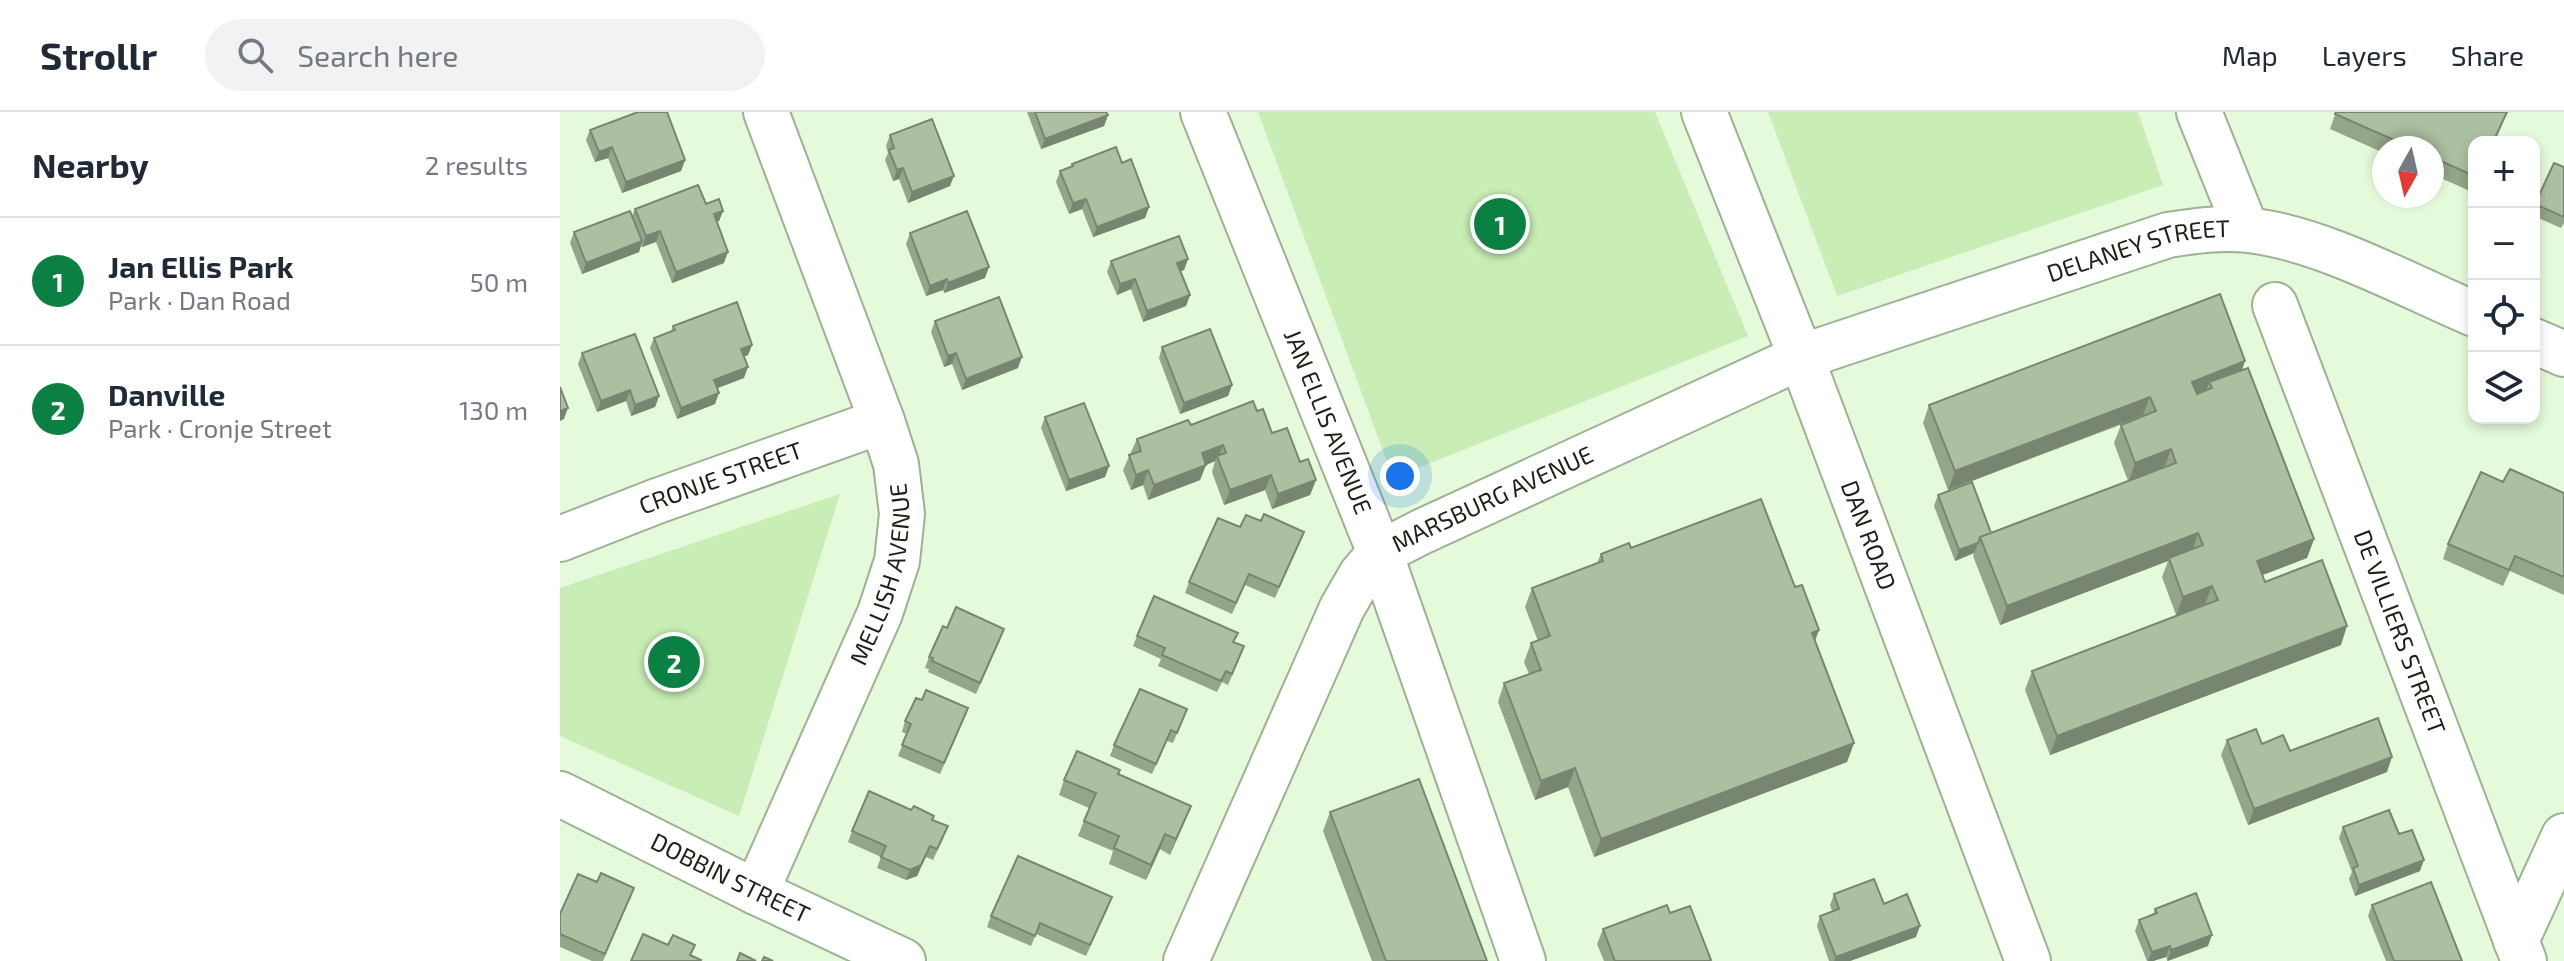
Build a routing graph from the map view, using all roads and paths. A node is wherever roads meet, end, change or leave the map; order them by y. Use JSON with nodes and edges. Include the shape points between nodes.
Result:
{"nodes":[{"id":1,"x":766,"y":112,"type":"edge"},
{"id":2,"x":1203,"y":112,"type":"edge"},
{"id":3,"x":1704,"y":112,"type":"edge"},
{"id":4,"x":2199,"y":112,"type":"edge"},
{"id":5,"x":2246,"y":229,"type":"junction"},
{"id":6,"x":2275,"y":305,"type":"dead end"},
{"id":7,"x":2468,"y":311,"type":"edge"},
{"id":8,"x":2540,"y":344,"type":"edge"},
{"id":9,"x":2564,"y":354,"type":"edge"},
{"id":10,"x":1801,"y":357,"type":"junction"},
{"id":11,"x":882,"y":421,"type":"junction"},
{"id":12,"x":560,"y":539,"type":"edge"},
{"id":13,"x":1380,"y":553,"type":"junction"},
{"id":14,"x":560,"y":794,"type":"edge"},
{"id":15,"x":2564,"y":836,"type":"edge"},
{"id":16,"x":756,"y":892,"type":"junction"},
{"id":17,"x":2520,"y":951,"type":"edge"},
{"id":18,"x":903,"y":961,"type":"edge"},
{"id":19,"x":1186,"y":961,"type":"edge"},
{"id":20,"x":1523,"y":961,"type":"edge"},
{"id":21,"x":2028,"y":961,"type":"edge"}],
"edges":[{"from":1,"to":11,"type":"street","name":"MELLISH AVENUE"},
{"from":2,"to":13,"type":"street","name":"JAN ELLIS AVENUE"},
{"from":3,"to":10,"type":"street","name":"DAN ROAD"},
{"from":4,"to":5,"type":"street"},
{"from":5,"to":7,"type":"street","name":"DELANEY STREET","via":[[2286,236],[2338,255]]},
{"from":5,"to":10,"type":"street","name":"DELANEY STREET","via":[[2168,235]]},
{"from":6,"to":17,"type":"street","name":"DE VILLIERS STREET"},
{"from":8,"to":9,"type":"street"},
{"from":10,"to":13,"type":"street","name":"MARSBURG AVENUE"},
{"from":10,"to":21,"type":"street","name":"DAN ROAD"},
{"from":11,"to":12,"type":"street","name":"CRONJE STREET"},
{"from":11,"to":16,"type":"street","name":"MELLISH AVENUE","via":[[896,464],[902,514],[897,561],[880,613]]},
{"from":13,"to":19,"type":"street","name":"MARSBURG AVENUE","via":[[1342,608]]},
{"from":13,"to":20,"type":"street","name":"JAN ELLIS AVENUE"},
{"from":14,"to":16,"type":"street","name":"DOBBIN STREET"},
{"from":15,"to":17,"type":"street"},
{"from":16,"to":18,"type":"street","name":"DOBBIN STREET"}]}
